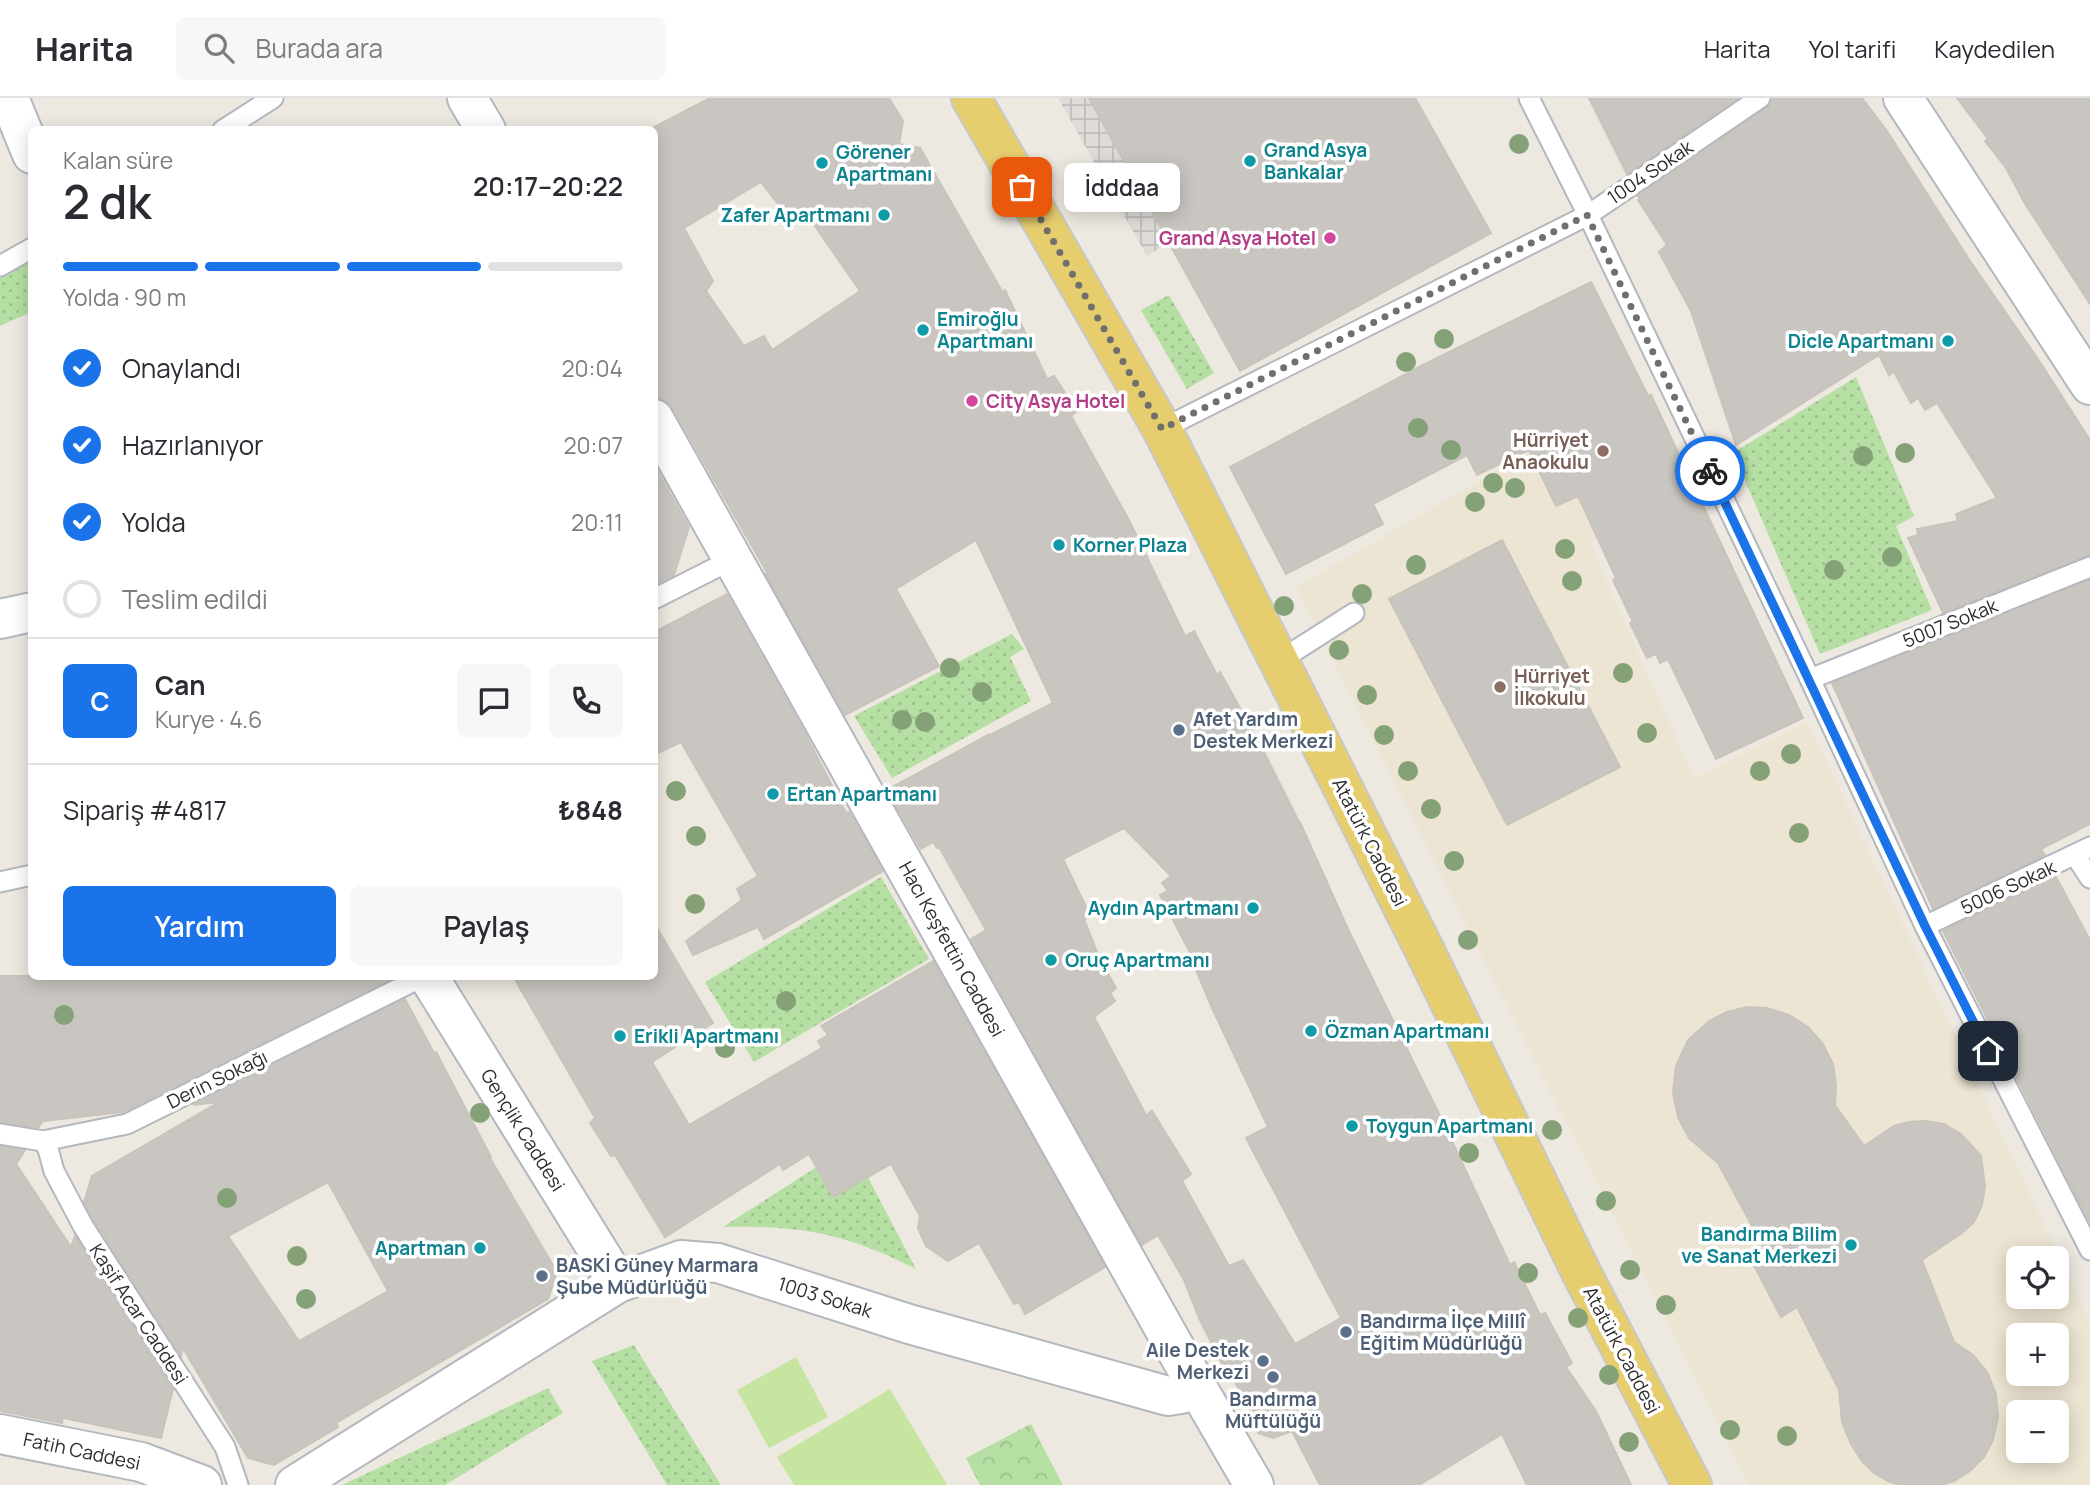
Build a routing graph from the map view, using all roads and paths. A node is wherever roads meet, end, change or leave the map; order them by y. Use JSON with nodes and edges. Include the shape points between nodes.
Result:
{"nodes":[{"id":1,"x":9,"y":98,"type":"edge"},
{"id":2,"x":273,"y":98,"type":"edge"},
{"id":3,"x":467,"y":98,"type":"edge"},
{"id":4,"x":971,"y":98,"type":"edge"},
{"id":5,"x":1529,"y":98,"type":"edge"},
{"id":6,"x":1760,"y":98,"type":"edge"},
{"id":7,"x":1903,"y":98,"type":"edge"},
{"id":8,"x":229,"y":126,"type":"edge"},
{"id":9,"x":484,"y":126,"type":"edge"},
{"id":10,"x":28,"y":144,"type":"edge"},
{"id":11,"x":1587,"y":215,"type":"junction"},
{"id":12,"x":28,"y":250,"type":"edge"},
{"id":13,"x":0,"y":266,"type":"edge"},
{"id":14,"x":2090,"y":385,"type":"edge"},
{"id":15,"x":658,"y":426,"type":"edge"},
{"id":16,"x":1162,"y":429,"type":"junction"},
{"id":17,"x":733,"y":559,"type":"junction"},
{"id":18,"x":2090,"y":567,"type":"edge"},
{"id":19,"x":658,"y":597,"type":"edge"},
{"id":20,"x":28,"y":613,"type":"edge"},
{"id":21,"x":1354,"y":613,"type":"dead end"},
{"id":22,"x":0,"y":619,"type":"edge"},
{"id":23,"x":1279,"y":661,"type":"junction"},
{"id":24,"x":1810,"y":679,"type":"junction"},
{"id":25,"x":2083,"y":851,"type":"edge"},
{"id":26,"x":28,"y":877,"type":"edge"},
{"id":27,"x":2090,"y":878,"type":"edge"},
{"id":28,"x":0,"y":882,"type":"edge"},
{"id":29,"x":1925,"y":926,"type":"junction"},
{"id":30,"x":418,"y":980,"type":"edge"},
{"id":31,"x":429,"y":980,"type":"edge"},
{"id":32,"x":0,"y":1134,"type":"edge"},
{"id":33,"x":43,"y":1141,"type":"junction"},
{"id":34,"x":2090,"y":1250,"type":"edge"},
{"id":35,"x":618,"y":1283,"type":"junction"},
{"id":36,"x":1197,"y":1387,"type":"junction"},
{"id":37,"x":6,"y":1443,"type":"edge"},
{"id":38,"x":1253,"y":1483,"type":"edge"},
{"id":39,"x":202,"y":1485,"type":"edge"},
{"id":40,"x":238,"y":1485,"type":"edge"},
{"id":41,"x":295,"y":1485,"type":"edge"},
{"id":42,"x":1692,"y":1485,"type":"edge"}],
"edges":[{"from":1,"to":10,"type":"street"},
{"from":2,"to":8,"type":"lane"},
{"from":3,"to":9,"type":"street"},
{"from":4,"to":16,"type":"main road","name":"Atatürk Caddesi"},
{"from":5,"to":11,"type":"lane"},
{"from":6,"to":11,"type":"lane","name":"1004 Sokak"},
{"from":7,"to":14,"type":"street"},
{"from":11,"to":16,"type":"lane","name":"1004 Sokak"},
{"from":11,"to":24,"type":"lane"},
{"from":12,"to":13,"type":"lane"},
{"from":15,"to":17,"type":"street","name":"Hacı Keşfettin Caddesi"},
{"from":16,"to":23,"type":"main road","name":"Atatürk Caddesi"},
{"from":17,"to":19,"type":"lane"},
{"from":17,"to":36,"type":"street","name":"Hacı Keşfettin Caddesi"},
{"from":18,"to":24,"type":"lane","name":"5007 Sokak"},
{"from":20,"to":22,"type":"street"},
{"from":21,"to":23,"type":"lane"},
{"from":23,"to":42,"type":"main road","name":"Atatürk Caddesi","via":[[1582,1274]]},
{"from":24,"to":29,"type":"lane"},
{"from":25,"to":27,"type":"lane"},
{"from":25,"to":29,"type":"lane","name":"5006 Sokak"},
{"from":26,"to":28,"type":"lane"},
{"from":29,"to":34,"type":"lane"},
{"from":30,"to":33,"type":"lane","name":"Derin Sokağı","via":[[127,1124]]},
{"from":31,"to":35,"type":"street","name":"Gençlik Caddesi"},
{"from":32,"to":33,"type":"lane","name":"Derin Sokağı"},
{"from":33,"to":40,"type":"lane","name":"Kaşif Acar Caddesi","via":[[83,1226],[225,1447]]},
{"from":35,"to":36,"type":"street","name":"1003 Sokak","via":[[681,1260],[718,1263],[909,1324],[1168,1396]]},
{"from":35,"to":41,"type":"street","name":"1003 Sokak"},
{"from":36,"to":38,"type":"street","name":"Hacı Keşfettin Caddesi"},
{"from":37,"to":39,"type":"street","name":"Fatih Caddesi","via":[[141,1462]]}]}
